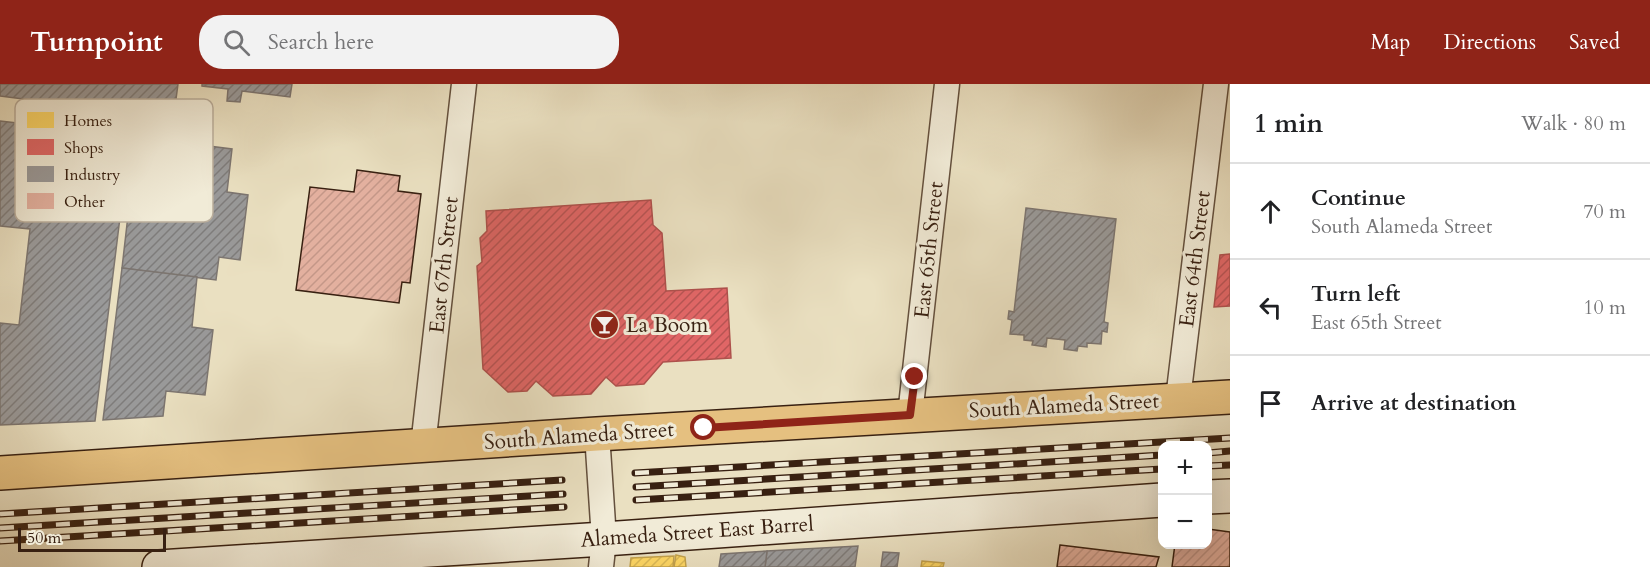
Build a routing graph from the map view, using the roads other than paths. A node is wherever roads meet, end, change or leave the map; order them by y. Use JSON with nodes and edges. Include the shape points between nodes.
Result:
{"nodes":[{"id":1,"x":464,"y":84,"type":"edge"},
{"id":2,"x":947,"y":84,"type":"edge"},
{"id":3,"x":1216,"y":84,"type":"edge"},
{"id":4,"x":1230,"y":397,"type":"edge"},
{"id":5,"x":1178,"y":399,"type":"junction"},
{"id":6,"x":910,"y":415,"type":"junction"},
{"id":7,"x":597,"y":434,"type":"junction"},
{"id":8,"x":423,"y":446,"type":"junction"},
{"id":9,"x":0,"y":473,"type":"edge"},
{"id":10,"x":1230,"y":495,"type":"edge"},
{"id":11,"x":1212,"y":497,"type":"edge"},
{"id":12,"x":1158,"y":500,"type":"edge"},
{"id":13,"x":602,"y":553,"type":"edge"},
{"id":14,"x":159,"y":567,"type":"edge"}],
"edges":[{"from":1,"to":8,"type":"street","name":"East 67th Street"},
{"from":2,"to":6,"type":"street","name":"East 65th Street"},
{"from":3,"to":5,"type":"street","name":"East 64th Street"},
{"from":4,"to":5,"type":"main road","name":"South Alameda Street"},
{"from":5,"to":6,"type":"main road","name":"South Alameda Street"},
{"from":6,"to":7,"type":"main road","name":"South Alameda Street"},
{"from":7,"to":8,"type":"main road","name":"South Alameda Street"},
{"from":7,"to":13,"type":"street"},
{"from":8,"to":9,"type":"main road","name":"South Alameda Street"},
{"from":10,"to":11,"type":"street"},
{"from":12,"to":13,"type":"street","name":"Alameda Street East Barrel"},
{"from":13,"to":14,"type":"street","name":"Alameda Street East Barrel"}]}
